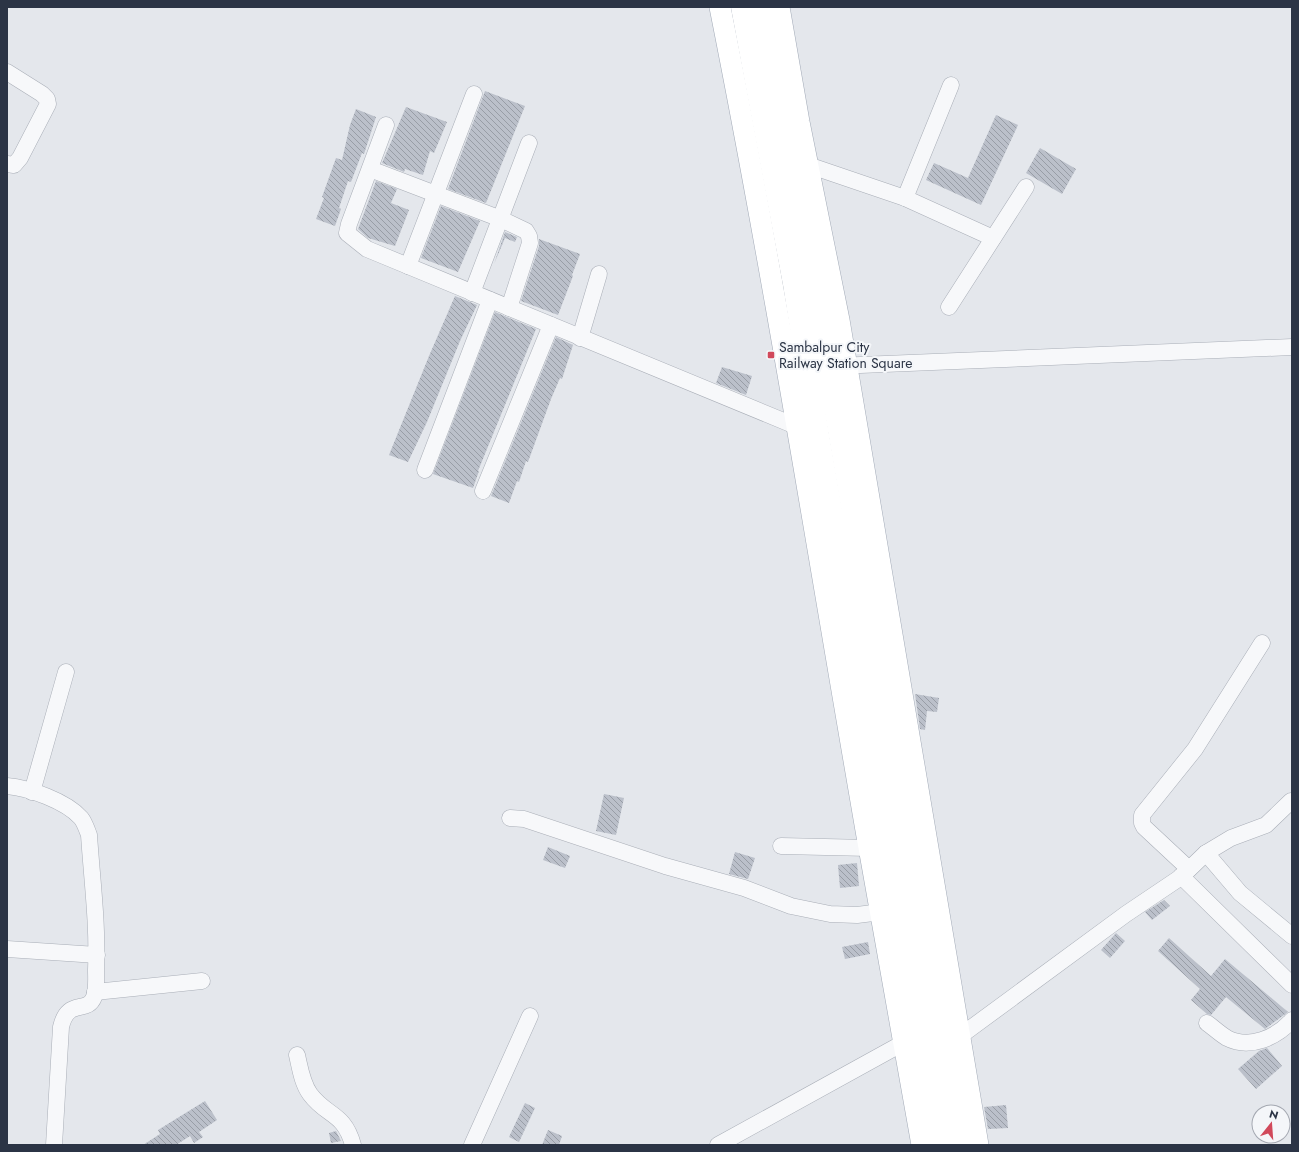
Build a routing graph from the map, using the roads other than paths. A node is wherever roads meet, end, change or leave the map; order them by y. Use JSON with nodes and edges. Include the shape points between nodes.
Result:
{"nodes":[{"id":1,"x":720,"y":7,"type":"edge"},
{"id":2,"x":742,"y":7,"type":"edge"},
{"id":3,"x":760,"y":7,"type":"edge"},
{"id":4,"x":779,"y":7,"type":"edge"},
{"id":5,"x":7,"y":72,"type":"edge"},
{"id":6,"x":951,"y":85,"type":"dead end"},
{"id":7,"x":474,"y":94,"type":"dead end"},
{"id":8,"x":386,"y":125,"type":"dead end"},
{"id":9,"x":530,"y":143,"type":"dead end"},
{"id":10,"x":7,"y":164,"type":"edge"},
{"id":11,"x":808,"y":165,"type":"junction"},
{"id":12,"x":370,"y":169,"type":"junction"},
{"id":13,"x":1026,"y":187,"type":"dead end"},
{"id":14,"x":435,"y":195,"type":"junction"},
{"id":15,"x":905,"y":198,"type":"junction"},
{"id":16,"x":500,"y":219,"type":"junction"},
{"id":17,"x":994,"y":238,"type":"junction"},
{"id":18,"x":408,"y":266,"type":"junction"},
{"id":19,"x":599,"y":274,"type":"dead end"},
{"id":20,"x":472,"y":293,"type":"junction"},
{"id":21,"x":490,"y":300,"type":"junction"},
{"id":22,"x":949,"y":307,"type":"dead end"},
{"id":23,"x":509,"y":308,"type":"junction"},
{"id":24,"x":551,"y":326,"type":"junction"},
{"id":25,"x":580,"y":338,"type":"junction"},
{"id":26,"x":1292,"y":347,"type":"edge"},
{"id":27,"x":817,"y":368,"type":"junction"},
{"id":28,"x":798,"y":427,"type":"junction"},
{"id":29,"x":425,"y":470,"type":"dead end"},
{"id":30,"x":483,"y":491,"type":"dead end"},
{"id":31,"x":1262,"y":643,"type":"dead end"},
{"id":32,"x":66,"y":672,"type":"dead end"},
{"id":33,"x":7,"y":786,"type":"edge"},
{"id":34,"x":32,"y":792,"type":"junction"},
{"id":35,"x":1291,"y":801,"type":"dead end"},
{"id":36,"x":510,"y":818,"type":"dead end"},
{"id":37,"x":781,"y":846,"type":"dead end"},
{"id":38,"x":869,"y":848,"type":"junction"},
{"id":39,"x":1206,"y":854,"type":"junction"},
{"id":40,"x":1185,"y":873,"type":"junction"},
{"id":41,"x":881,"y":912,"type":"junction"},
{"id":42,"x":1292,"y":936,"type":"edge"},
{"id":43,"x":7,"y":950,"type":"edge"},
{"id":44,"x":97,"y":955,"type":"junction"},
{"id":45,"x":202,"y":981,"type":"dead end"},
{"id":46,"x":1292,"y":985,"type":"edge"},
{"id":47,"x":96,"y":992,"type":"junction"},
{"id":48,"x":530,"y":1016,"type":"dead end"},
{"id":49,"x":1292,"y":1020,"type":"edge"},
{"id":50,"x":1207,"y":1023,"type":"dead end"},
{"id":51,"x":905,"y":1042,"type":"junction"},
{"id":52,"x":952,"y":1042,"type":"junction"},
{"id":53,"x":297,"y":1055,"type":"dead end"},
{"id":54,"x":54,"y":1145,"type":"edge"},
{"id":55,"x":353,"y":1145,"type":"edge"},
{"id":56,"x":472,"y":1145,"type":"edge"},
{"id":57,"x":718,"y":1145,"type":"edge"},
{"id":58,"x":922,"y":1145,"type":"edge"},
{"id":59,"x":941,"y":1145,"type":"edge"},
{"id":60,"x":959,"y":1145,"type":"edge"},
{"id":61,"x":978,"y":1145,"type":"edge"}],
"edges":[{"from":1,"to":27,"type":"main road"},
{"from":2,"to":27,"type":"highway","via":[[794,284]]},
{"from":3,"to":27,"type":"highway"},
{"from":4,"to":11,"type":"main road"},
{"from":5,"to":10,"type":"street","via":[[42,94],[48,104],[20,158],[14,165]]},
{"from":6,"to":15,"type":"street"},
{"from":7,"to":14,"type":"street"},
{"from":8,"to":12,"type":"street"},
{"from":9,"to":16,"type":"street"},
{"from":11,"to":15,"type":"street"},
{"from":11,"to":27,"type":"main road"},
{"from":12,"to":14,"type":"street"},
{"from":12,"to":18,"type":"street","via":[[347,233],[367,249]]},
{"from":13,"to":17,"type":"street"},
{"from":14,"to":16,"type":"street"},
{"from":14,"to":18,"type":"street"},
{"from":15,"to":17,"type":"street"},
{"from":16,"to":20,"type":"street"},
{"from":16,"to":23,"type":"street","via":[[526,230],[530,244]]},
{"from":17,"to":22,"type":"street"},
{"from":18,"to":20,"type":"street"},
{"from":19,"to":25,"type":"street"},
{"from":20,"to":21,"type":"street"},
{"from":21,"to":23,"type":"street"},
{"from":21,"to":29,"type":"street"},
{"from":23,"to":24,"type":"street"},
{"from":24,"to":25,"type":"street"},
{"from":24,"to":30,"type":"street"},
{"from":25,"to":28,"type":"street"},
{"from":26,"to":27,"type":"street"},
{"from":27,"to":28,"type":"main road"},
{"from":27,"to":52,"type":"highway"},
{"from":27,"to":59,"type":"highway"},
{"from":28,"to":38,"type":"main road"},
{"from":31,"to":40,"type":"street","via":[[1195,749],[1142,815],[1144,827]]},
{"from":32,"to":34,"type":"street"},
{"from":33,"to":34,"type":"street"},
{"from":34,"to":44,"type":"street","via":[[69,807],[82,819],[89,835]]},
{"from":35,"to":39,"type":"street","via":[[1266,825],[1231,838]]},
{"from":36,"to":41,"type":"street","via":[[524,819],[665,866],[744,888],[791,906],[830,914],[856,915]]},
{"from":37,"to":38,"type":"street"},
{"from":38,"to":41,"type":"main road"},
{"from":39,"to":40,"type":"street"},
{"from":39,"to":42,"type":"street","via":[[1240,893]]},
{"from":40,"to":46,"type":"street"},
{"from":40,"to":52,"type":"street"},
{"from":41,"to":51,"type":"main road"},
{"from":43,"to":44,"type":"street"},
{"from":44,"to":47,"type":"street"},
{"from":45,"to":47,"type":"street"},
{"from":47,"to":54,"type":"street","via":[[92,1002],[71,1009],[64,1018]]},
{"from":48,"to":56,"type":"street"},
{"from":49,"to":50,"type":"street","via":[[1271,1038],[1243,1042],[1228,1038]]},
{"from":51,"to":57,"type":"street"},
{"from":51,"to":58,"type":"main road"},
{"from":52,"to":60,"type":"highway"},
{"from":52,"to":61,"type":"main road"},
{"from":53,"to":55,"type":"street","via":[[309,1092],[318,1103],[344,1124]]}]}
